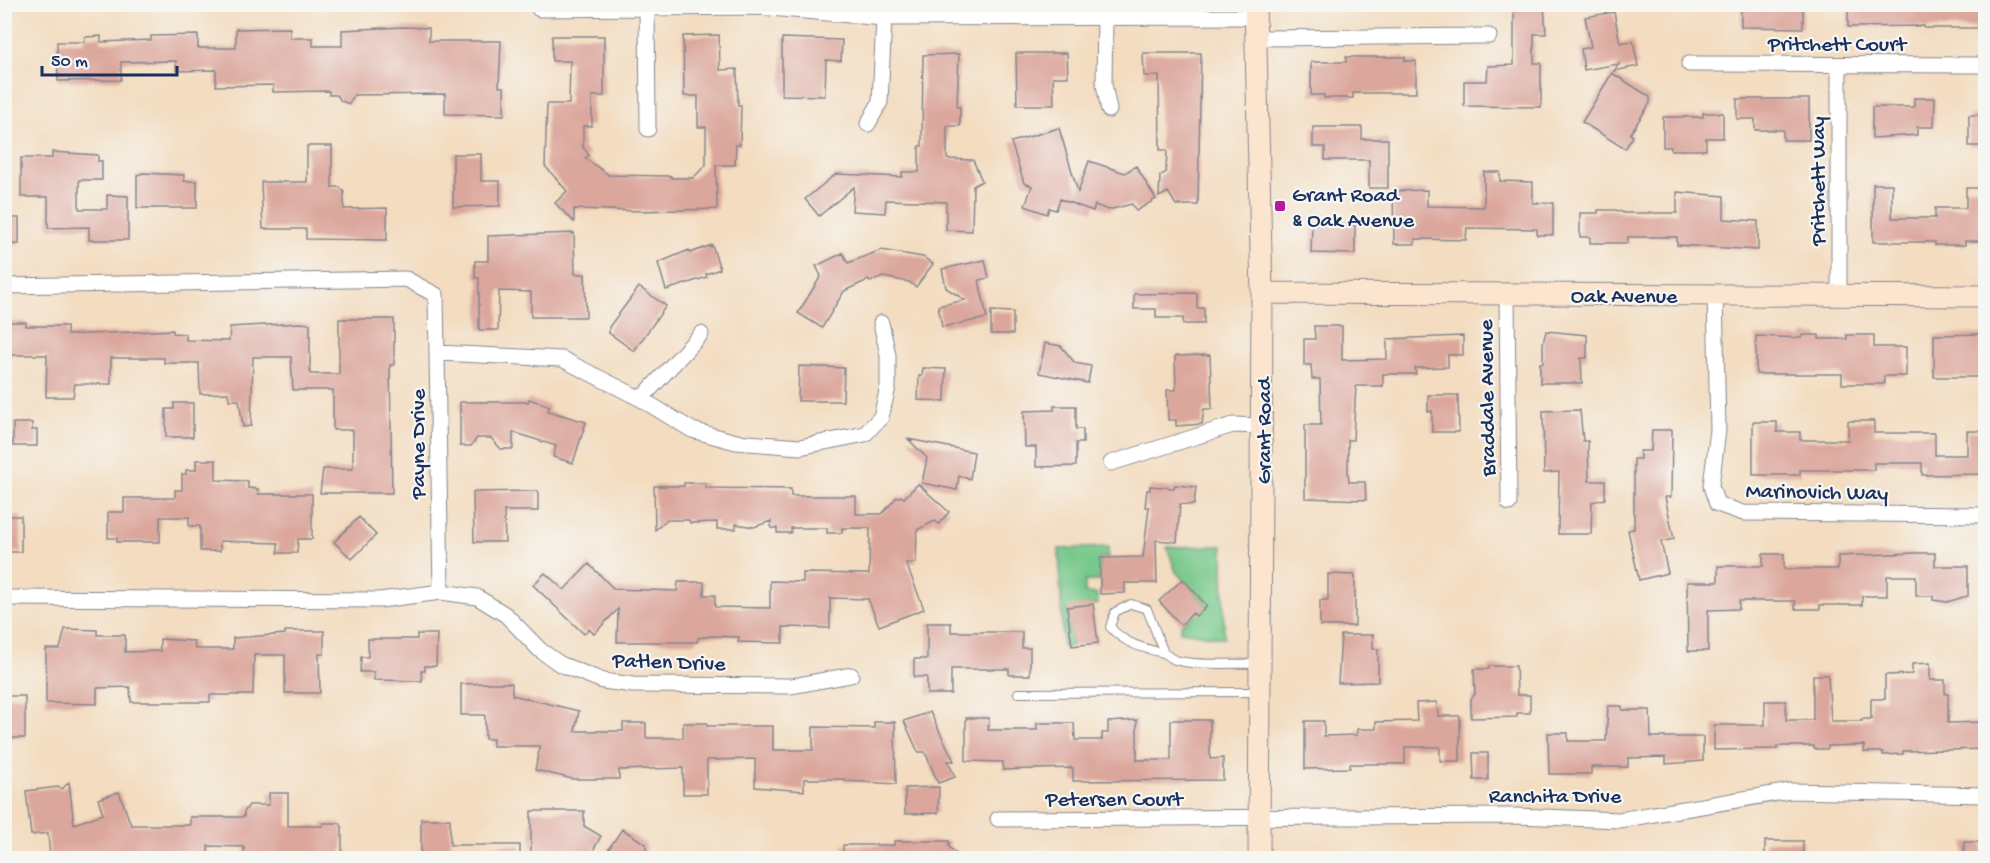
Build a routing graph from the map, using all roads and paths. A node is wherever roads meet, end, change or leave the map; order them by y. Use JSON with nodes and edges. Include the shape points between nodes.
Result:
{"nodes":[{"id":1,"x":647,"y":8,"type":"junction"},
{"id":2,"x":539,"y":9,"type":"dead end"},
{"id":3,"x":1256,"y":11,"type":"edge"},
{"id":4,"x":884,"y":18,"type":"junction"},
{"id":5,"x":1105,"y":18,"type":"junction"},
{"id":6,"x":1489,"y":36,"type":"dead end"},
{"id":7,"x":1256,"y":38,"type":"junction"},
{"id":8,"x":1689,"y":64,"type":"dead end"},
{"id":9,"x":1839,"y":65,"type":"junction"},
{"id":10,"x":1986,"y":65,"type":"edge"},
{"id":11,"x":1109,"y":110,"type":"dead end"},
{"id":12,"x":868,"y":124,"type":"dead end"},
{"id":13,"x":648,"y":129,"type":"dead end"},
{"id":14,"x":4,"y":286,"type":"edge"},
{"id":15,"x":1262,"y":293,"type":"junction"},
{"id":16,"x":1507,"y":293,"type":"junction"},
{"id":17,"x":1715,"y":294,"type":"junction"},
{"id":18,"x":1986,"y":296,"type":"edge"},
{"id":19,"x":1839,"y":297,"type":"junction"},
{"id":20,"x":880,"y":323,"type":"dead end"},
{"id":21,"x":701,"y":334,"type":"dead end"},
{"id":22,"x":438,"y":353,"type":"junction"},
{"id":23,"x":641,"y":399,"type":"junction"},
{"id":24,"x":1262,"y":426,"type":"junction"},
{"id":25,"x":1111,"y":463,"type":"dead end"},
{"id":26,"x":1509,"y":503,"type":"dead end"},
{"id":27,"x":1986,"y":515,"type":"edge"},
{"id":28,"x":441,"y":592,"type":"junction"},
{"id":29,"x":4,"y":598,"type":"edge"},
{"id":30,"x":1164,"y":653,"type":"junction"},
{"id":31,"x":1260,"y":664,"type":"junction"},
{"id":32,"x":851,"y":675,"type":"dead end"},
{"id":33,"x":1259,"y":692,"type":"junction"},
{"id":34,"x":1018,"y":693,"type":"dead end"},
{"id":35,"x":1986,"y":795,"type":"edge"},
{"id":36,"x":1259,"y":818,"type":"junction"},
{"id":37,"x":999,"y":819,"type":"dead end"},
{"id":38,"x":1230,"y":819,"type":"joint"},
{"id":39,"x":1259,"y":858,"type":"edge"}],
"edges":[{"from":1,"to":2,"type":"street"},
{"from":1,"to":4,"type":"street","via":[[759,7]]},
{"from":1,"to":13,"type":"street"},
{"from":3,"to":5,"type":"street"},
{"from":3,"to":7,"type":"main road","name":"Grant Road"},
{"from":4,"to":5,"type":"street"},
{"from":4,"to":12,"type":"street","via":[[880,102]]},
{"from":5,"to":11,"type":"street","via":[[1104,84]]},
{"from":6,"to":7,"type":"street"},
{"from":7,"to":15,"type":"main road","name":"Grant Road"},
{"from":8,"to":9,"type":"street","name":"Pritchett Court"},
{"from":9,"to":10,"type":"street","name":"Pritchett Court"},
{"from":9,"to":19,"type":"street","name":"Pritchett Way"},
{"from":14,"to":22,"type":"street","name":"Payne Drive","via":[[406,279],[436,295]]},
{"from":15,"to":16,"type":"main road","name":"Oak Avenue"},
{"from":15,"to":24,"type":"main road","name":"Grant Road"},
{"from":16,"to":17,"type":"main road","name":"Oak Avenue"},
{"from":16,"to":26,"type":"street","name":"Braddale Avenue"},
{"from":17,"to":19,"type":"main road","name":"Oak Avenue"},
{"from":17,"to":27,"type":"street","name":"Marinovich Way","via":[[1718,430],[1711,486],[1717,504],[1743,513]]},
{"from":18,"to":19,"type":"main road","name":"Oak Avenue"},
{"from":20,"to":23,"type":"street","via":[[888,355],[888,387],[881,417],[864,434],[800,447],[736,442],[693,430]]},
{"from":21,"to":23,"type":"street"},
{"from":22,"to":23,"type":"street","via":[[562,359]]},
{"from":22,"to":28,"type":"street","name":"Payne Drive"},
{"from":24,"to":25,"type":"street","via":[[1233,425]]},
{"from":24,"to":31,"type":"main road","name":"Grant Road"},
{"from":28,"to":29,"type":"street","via":[[380,600]]},
{"from":28,"to":32,"type":"street","name":"Patlen Drive","via":[[477,597],[506,615],[540,650],[560,664],[603,681],[633,685],[792,686]]},
{"from":30,"to":30,"type":"lane","via":[[1147,609],[1131,603],[1115,612],[1110,627],[1120,639],[1154,653]]},
{"from":30,"to":31,"type":"lane","via":[[1175,660]]},
{"from":31,"to":33,"type":"main road","name":"Grant Road"},
{"from":33,"to":34,"type":"lane"},
{"from":33,"to":36,"type":"main road","name":"Grant Road"},
{"from":35,"to":36,"type":"street","name":"Ranchita Drive","via":[[1790,790],[1619,820],[1514,816]]},
{"from":36,"to":38,"type":"street","name":"Ranchita Drive"},
{"from":36,"to":39,"type":"main road","name":"Grant Road"},
{"from":37,"to":38,"type":"street","name":"Petersen Court"}]}
